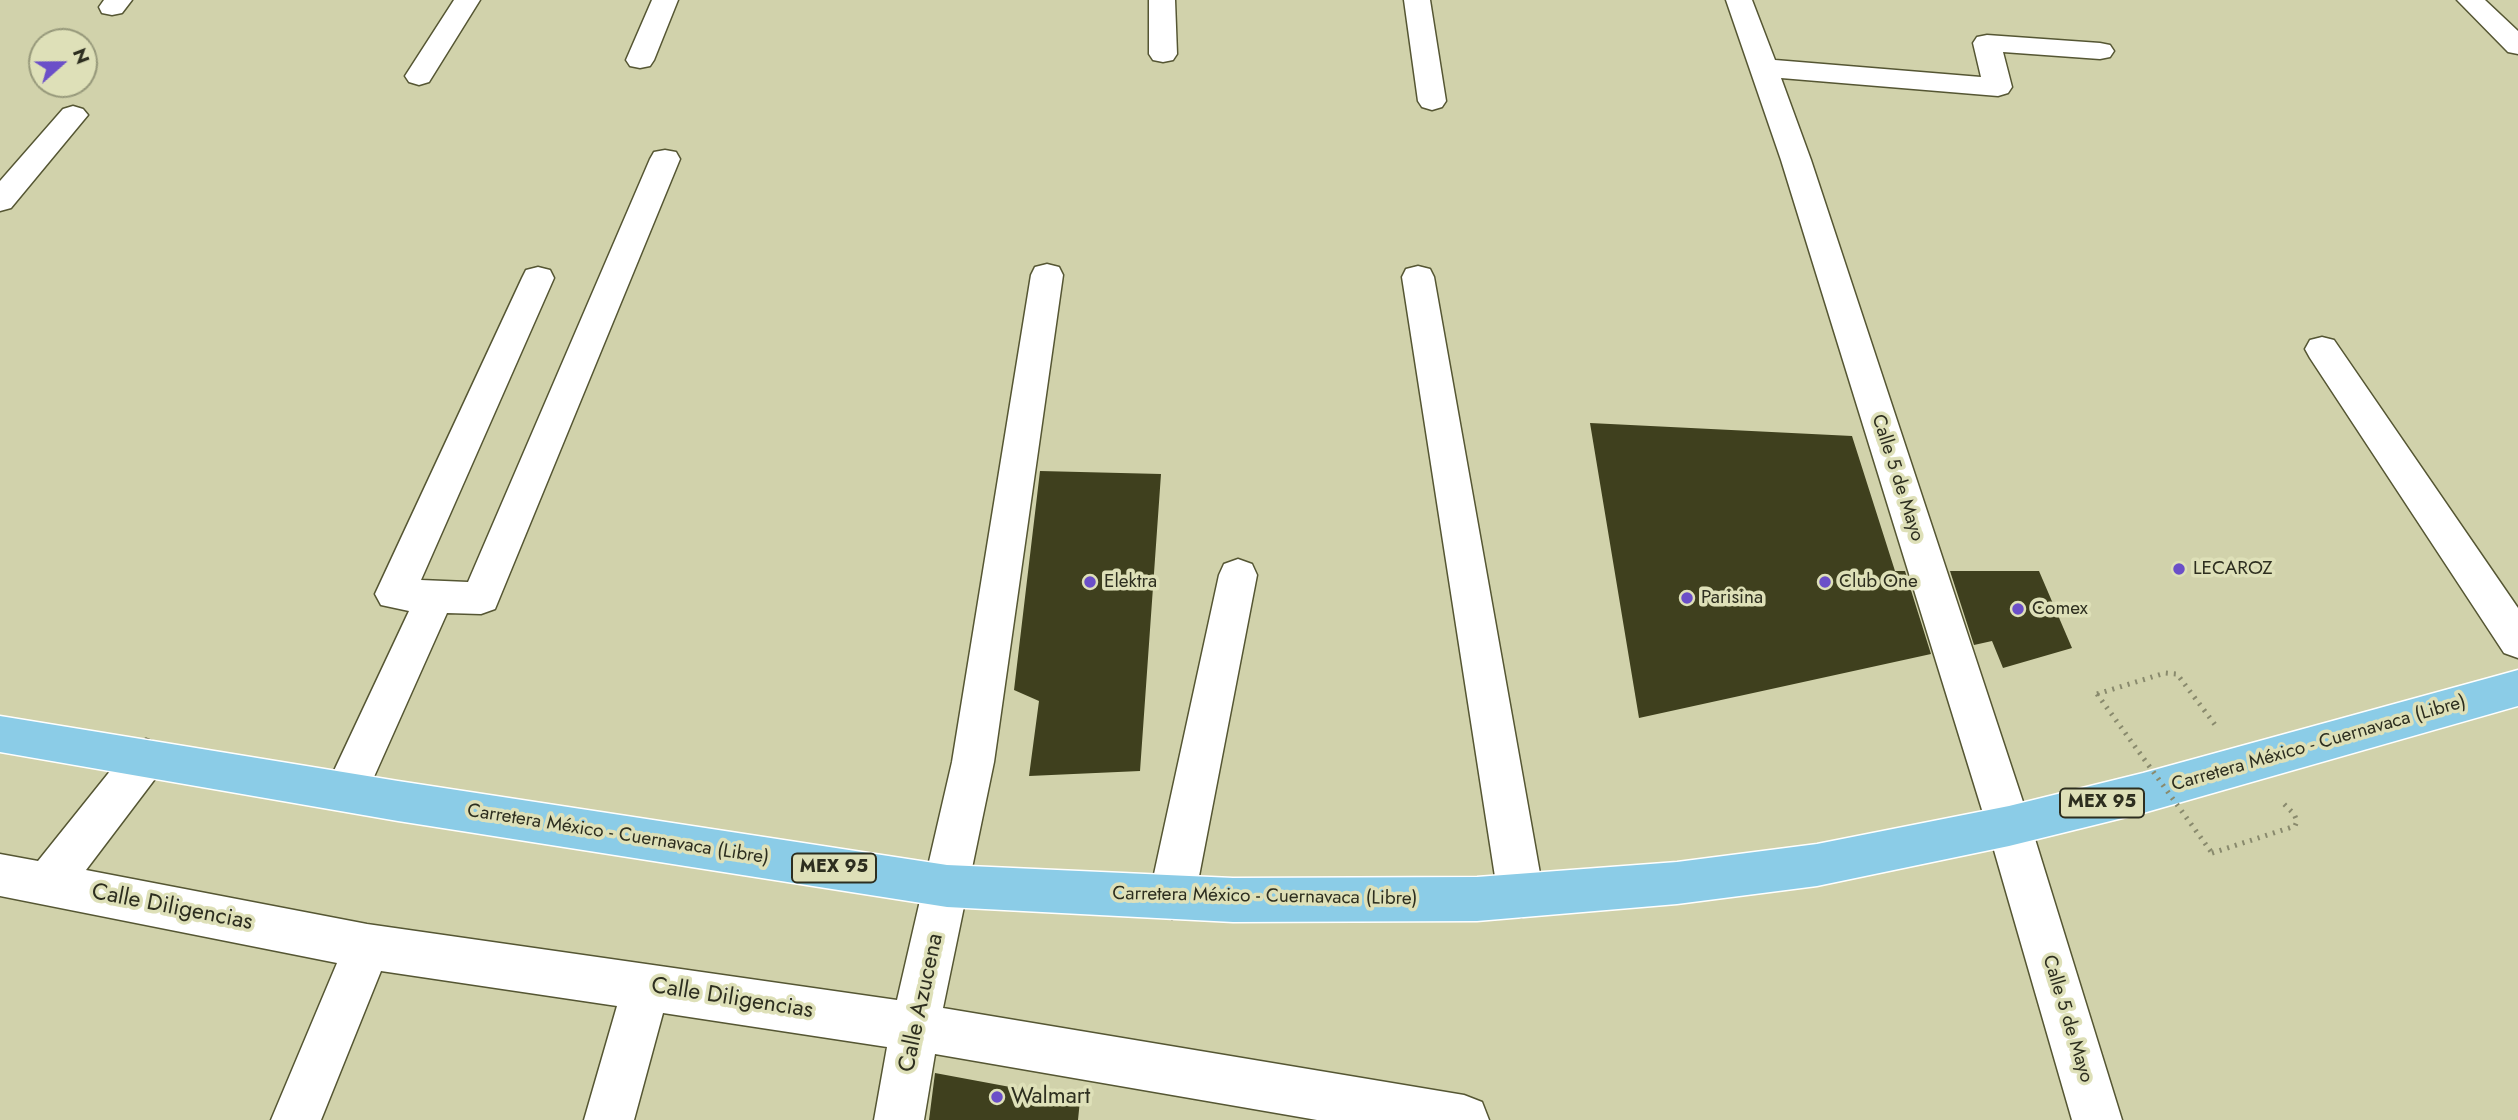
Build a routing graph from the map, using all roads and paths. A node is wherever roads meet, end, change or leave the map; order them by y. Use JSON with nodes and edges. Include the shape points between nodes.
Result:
{"nodes":[{"id":1,"x":467,"y":0,"type":"edge"},
{"id":2,"x":665,"y":0,"type":"edge"},
{"id":3,"x":1162,"y":0,"type":"edge"},
{"id":4,"x":1417,"y":0,"type":"edge"},
{"id":5,"x":1739,"y":0,"type":"edge"},
{"id":6,"x":2470,"y":0,"type":"edge"},
{"id":7,"x":2518,"y":46,"type":"edge"},
{"id":8,"x":2100,"y":51,"type":"dead end"},
{"id":9,"x":1163,"y":54,"type":"dead end"},
{"id":10,"x":640,"y":60,"type":"dead end"},
{"id":11,"x":1763,"y":68,"type":"junction"},
{"id":12,"x":419,"y":76,"type":"dead end"},
{"id":13,"x":1432,"y":101,"type":"dead end"},
{"id":14,"x":73,"y":115,"type":"dead end"},
{"id":15,"x":665,"y":159,"type":"dead end"},
{"id":16,"x":0,"y":201,"type":"edge"},
{"id":17,"x":1047,"y":275,"type":"dead end"},
{"id":18,"x":1418,"y":277,"type":"dead end"},
{"id":19,"x":538,"y":278,"type":"dead end"},
{"id":20,"x":2322,"y":348,"type":"dead end"},
{"id":21,"x":1238,"y":575,"type":"dead end"},
{"id":22,"x":435,"y":597,"type":"junction"},
{"id":23,"x":2518,"y":641,"type":"edge"},
{"id":24,"x":2518,"y":688,"type":"edge"},
{"id":25,"x":0,"y":734,"type":"edge"},
{"id":26,"x":146,"y":758,"type":"junction"},
{"id":27,"x":2245,"y":765,"type":"junction"},
{"id":28,"x":346,"y":792,"type":"junction"},
{"id":29,"x":2009,"y":826,"type":"junction"},
{"id":30,"x":0,"y":874,"type":"edge"},
{"id":31,"x":48,"y":884,"type":"junction"},
{"id":32,"x":947,"y":886,"type":"junction"},
{"id":33,"x":1521,"y":896,"type":"junction"},
{"id":34,"x":1172,"y":897,"type":"junction"},
{"id":35,"x":367,"y":946,"type":"junction"},
{"id":36,"x":646,"y":986,"type":"junction"},
{"id":37,"x":915,"y":1027,"type":"junction"},
{"id":38,"x":296,"y":1120,"type":"edge"},
{"id":39,"x":609,"y":1120,"type":"edge"},
{"id":40,"x":899,"y":1120,"type":"edge"},
{"id":41,"x":1464,"y":1120,"type":"edge"},
{"id":42,"x":2097,"y":1120,"type":"edge"}],
"edges":[{"from":1,"to":12,"type":"street"},
{"from":2,"to":10,"type":"street"},
{"from":3,"to":9,"type":"street"},
{"from":4,"to":13,"type":"street"},
{"from":5,"to":11,"type":"street","name":"Calle 5 de Mayo"},
{"from":6,"to":7,"type":"street"},
{"from":8,"to":11,"type":"street","via":[[1987,43],[1998,87]]},
{"from":11,"to":29,"type":"street","name":"Calle 5 de Mayo"},
{"from":14,"to":16,"type":"street"},
{"from":15,"to":22,"type":"street","via":[[481,598]]},
{"from":17,"to":32,"type":"street","name":"Calle Azucena","via":[[973,762]]},
{"from":18,"to":33,"type":"street"},
{"from":19,"to":22,"type":"street","via":[[395,594]]},
{"from":20,"to":23,"type":"street"},
{"from":21,"to":34,"type":"street"},
{"from":22,"to":28,"type":"street"},
{"from":24,"to":27,"type":"main road","name":"Carretera México - Cuernavaca (Libre)","number":"MEX 95"},
{"from":25,"to":26,"type":"main road","name":"Carretera México - Cuernavaca (Libre)","number":"MEX 95"},
{"from":26,"to":28,"type":"main road","name":"Carretera México - Cuernavaca (Libre)","number":"MEX 95"},
{"from":26,"to":31,"type":"street"},
{"from":27,"to":27,"type":"path","bridge":true,"via":[[2177,674],[2165,673],[2097,694],[2212,853],[2295,826],[2297,821]]},
{"from":27,"to":29,"type":"main road","name":"Carretera México - Cuernavaca (Libre)","number":"MEX 95"},
{"from":28,"to":32,"type":"main road","name":"Carretera México - Cuernavaca (Libre)","number":"MEX 95"},
{"from":29,"to":33,"type":"main road","name":"Carretera México - Cuernavaca (Libre)","number":"MEX 95","via":[[1817,865]]},
{"from":29,"to":42,"type":"street","name":"Calle 5 de Mayo"},
{"from":30,"to":31,"type":"street","name":"Calle Diligencias"},
{"from":31,"to":35,"type":"street","name":"Calle Diligencias"},
{"from":32,"to":34,"type":"main road","name":"Carretera México - Cuernavaca (Libre)","number":"MEX 95"},
{"from":32,"to":37,"type":"street","name":"Calle Azucena"},
{"from":33,"to":34,"type":"main road","name":"Carretera México - Cuernavaca (Libre)","number":"MEX 95"},
{"from":35,"to":36,"type":"street","name":"Calle Diligencias"},
{"from":35,"to":38,"type":"street"},
{"from":36,"to":37,"type":"street","name":"Calle Diligencias"},
{"from":36,"to":39,"type":"street"},
{"from":37,"to":40,"type":"street","name":"Calle Azucena"},
{"from":37,"to":41,"type":"street","name":"Calle Diligencias"}]}
